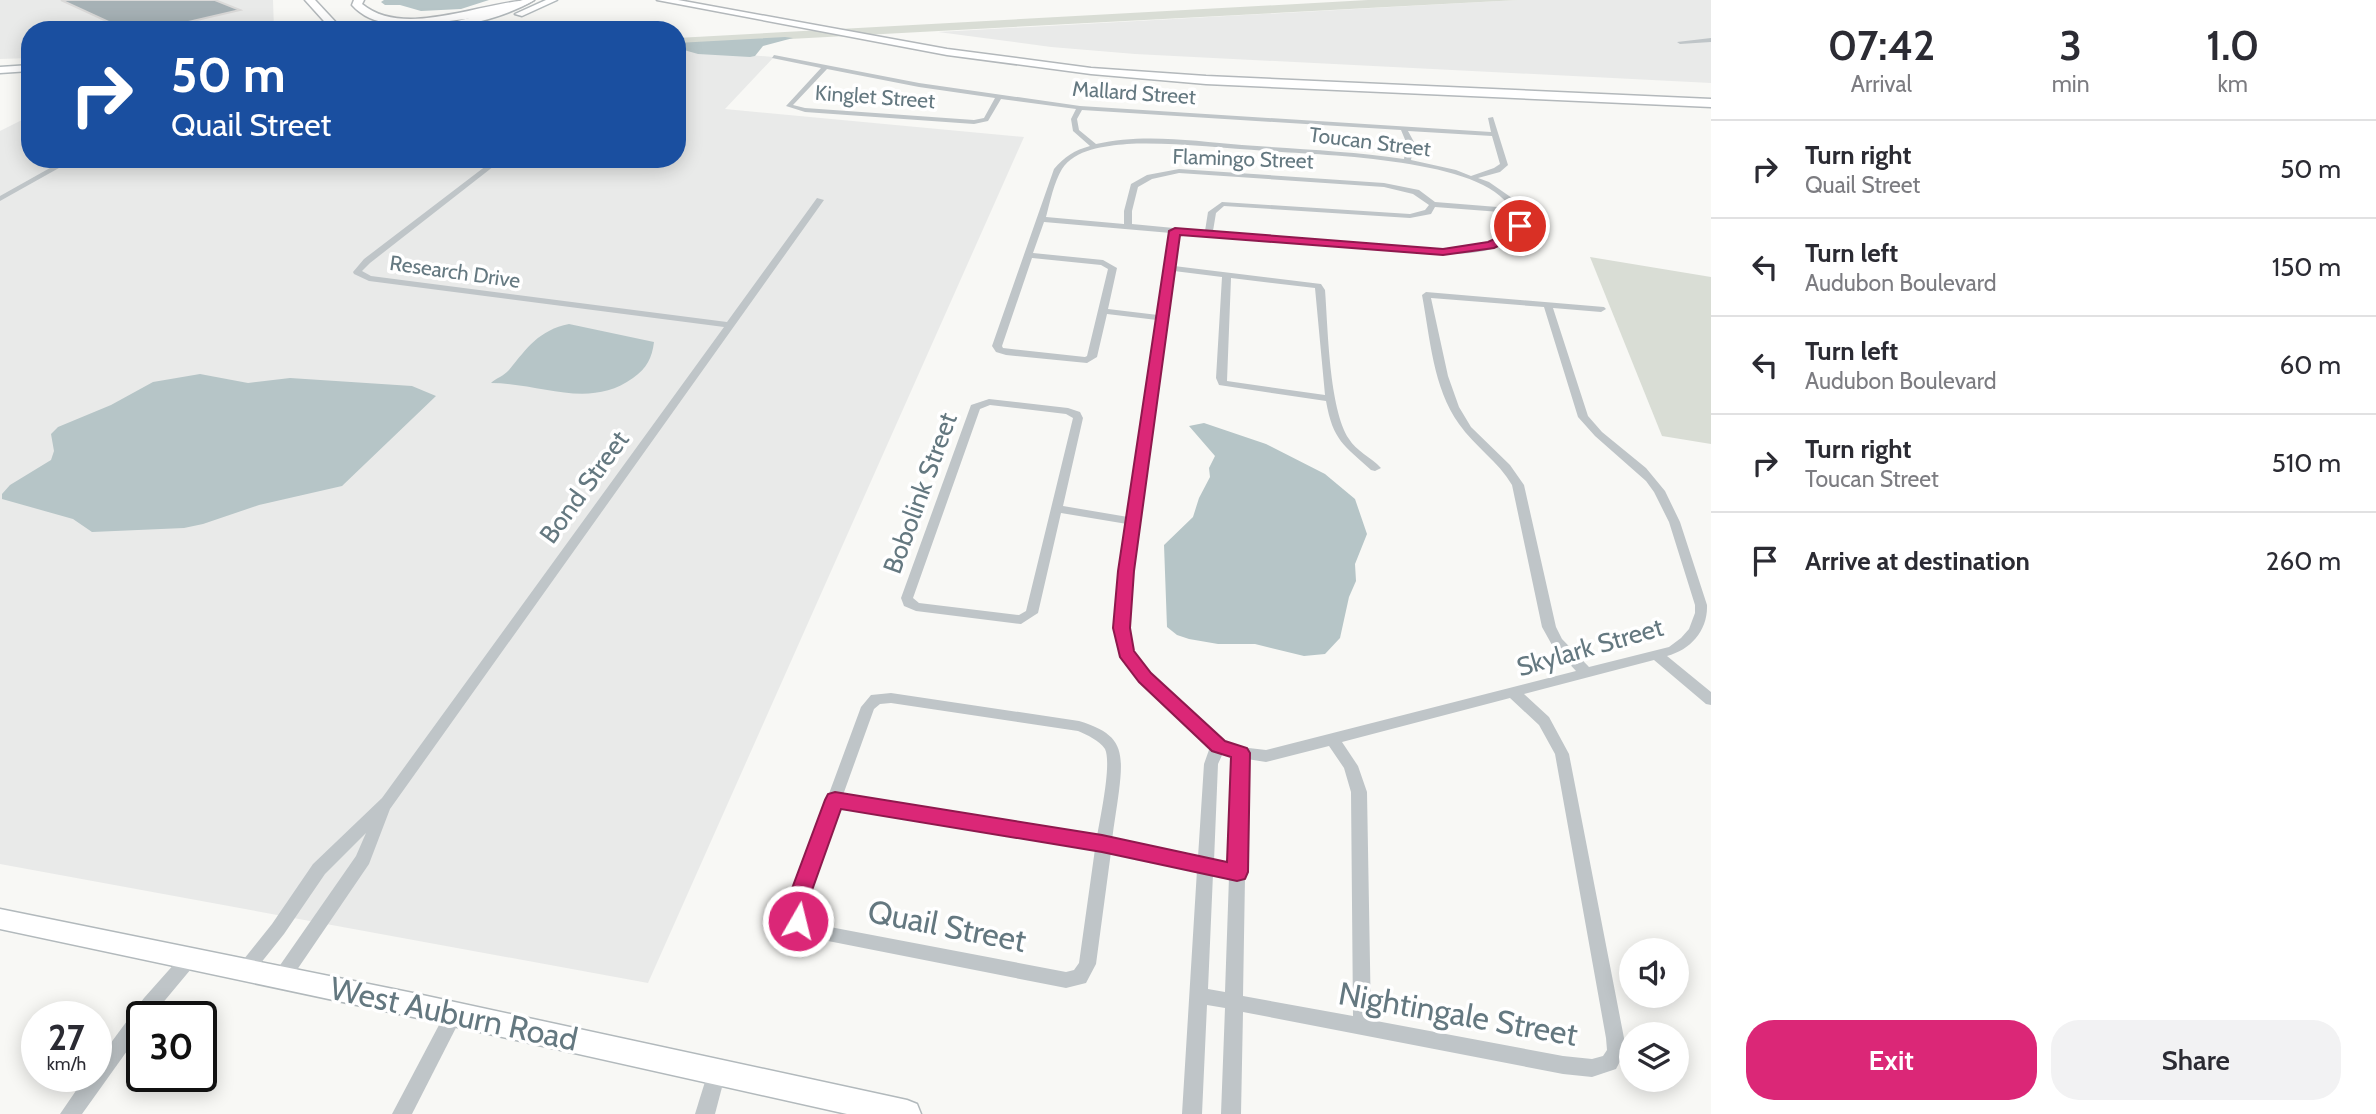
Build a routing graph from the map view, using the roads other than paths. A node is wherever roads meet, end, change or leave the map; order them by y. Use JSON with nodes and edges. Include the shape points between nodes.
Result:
{"nodes":[{"id":1,"x":310,"y":0,"type":"edge"},
{"id":2,"x":530,"y":0,"type":"edge"},
{"id":3,"x":553,"y":0,"type":"edge"},
{"id":4,"x":662,"y":0,"type":"edge"},
{"id":5,"x":704,"y":0,"type":"edge"},
{"id":6,"x":358,"y":4,"type":"edge"},
{"id":7,"x":330,"y":21,"type":"edge"},
{"id":8,"x":465,"y":21,"type":"edge"},
{"id":9,"x":496,"y":21,"type":"edge"},
{"id":10,"x":1711,"y":40,"type":"edge"},
{"id":11,"x":1680,"y":41,"type":"dead end"},
{"id":12,"x":774,"y":57,"type":"dead end"},
{"id":13,"x":21,"y":62,"type":"edge"},
{"id":14,"x":0,"y":63,"type":"edge"},
{"id":15,"x":825,"y":67,"type":"junction"},
{"id":16,"x":21,"y":69,"type":"edge"},
{"id":17,"x":0,"y":70,"type":"edge"},
{"id":18,"x":1711,"y":93,"type":"edge"},
{"id":19,"x":999,"y":97,"type":"junction"},
{"id":20,"x":1711,"y":103,"type":"edge"},
{"id":21,"x":1080,"y":108,"type":"junction"},
{"id":22,"x":1491,"y":118,"type":"dead end"},
{"id":23,"x":1149,"y":128,"type":"dead end"},
{"id":24,"x":1404,"y":129,"type":"junction"},
{"id":25,"x":1495,"y":134,"type":"junction"},
{"id":26,"x":1152,"y":141,"type":"junction"},
{"id":27,"x":1096,"y":147,"type":"junction"},
{"id":28,"x":1407,"y":160,"type":"junction"},
{"id":29,"x":56,"y":168,"type":"edge"},
{"id":30,"x":488,"y":168,"type":"edge"},
{"id":31,"x":1471,"y":178,"type":"junction"},
{"id":32,"x":0,"y":199,"type":"edge"},
{"id":33,"x":820,"y":200,"type":"dead end"},
{"id":34,"x":1433,"y":204,"type":"junction"},
{"id":35,"x":1518,"y":211,"type":"junction"},
{"id":36,"x":1042,"y":219,"type":"junction"},
{"id":37,"x":1128,"y":227,"type":"junction"},
{"id":38,"x":1175,"y":231,"type":"junction"},
{"id":39,"x":1209,"y":234,"type":"junction"},
{"id":40,"x":1030,"y":255,"type":"junction"},
{"id":41,"x":1168,"y":268,"type":"junction"},
{"id":42,"x":1227,"y":275,"type":"junction"},
{"id":43,"x":1548,"y":305,"type":"junction"},
{"id":44,"x":1601,"y":309,"type":"dead end"},
{"id":45,"x":1104,"y":311,"type":"junction"},
{"id":46,"x":1162,"y":318,"type":"junction"},
{"id":47,"x":730,"y":326,"type":"junction"},
{"id":48,"x":1331,"y":399,"type":"junction"},
{"id":49,"x":1375,"y":468,"type":"dead end"},
{"id":50,"x":1057,"y":509,"type":"junction"},
{"id":51,"x":1133,"y":521,"type":"junction"},
{"id":52,"x":1657,"y":655,"type":"junction"},
{"id":53,"x":1587,"y":674,"type":"junction"},
{"id":54,"x":1513,"y":692,"type":"junction"},
{"id":55,"x":1711,"y":699,"type":"edge"},
{"id":56,"x":1331,"y":738,"type":"junction"},
{"id":57,"x":1219,"y":746,"type":"junction"},
{"id":58,"x":1240,"y":753,"type":"junction"},
{"id":59,"x":835,"y":800,"type":"junction"},
{"id":60,"x":387,"y":802,"type":"junction"},
{"id":61,"x":1102,"y":844,"type":"junction"},
{"id":62,"x":1204,"y":865,"type":"junction"},
{"id":63,"x":1237,"y":872,"type":"junction"},
{"id":64,"x":0,"y":919,"type":"edge"},
{"id":65,"x":190,"y":958,"type":"junction"},
{"id":66,"x":246,"y":969,"type":"junction"},
{"id":67,"x":282,"y":977,"type":"junction"},
{"id":68,"x":1197,"y":995,"type":"junction"},
{"id":69,"x":1234,"y":1002,"type":"junction"},
{"id":70,"x":454,"y":1014,"type":"junction"},
{"id":71,"x":1362,"y":1028,"type":"junction"},
{"id":72,"x":718,"y":1072,"type":"junction"},
{"id":73,"x":70,"y":1114,"type":"edge"},
{"id":74,"x":402,"y":1114,"type":"edge"},
{"id":75,"x":705,"y":1114,"type":"edge"},
{"id":76,"x":907,"y":1114,"type":"edge"},
{"id":77,"x":1192,"y":1114,"type":"edge"},
{"id":78,"x":1231,"y":1114,"type":"edge"}],
"edges":[{"from":1,"to":7,"type":"highway"},
{"from":2,"to":6,"type":"highway","via":[[437,20],[383,18],[367,14]]},
{"from":2,"to":8,"type":"main road"},
{"from":3,"to":9,"type":"main road"},
{"from":4,"to":20,"type":"highway","via":[[992,59],[1148,76]]},
{"from":5,"to":18,"type":"highway","via":[[1015,54],[1128,66]]},
{"from":10,"to":11,"type":"street"},
{"from":12,"to":15,"type":"street","name":"Mallard Street"},
{"from":13,"to":14,"type":"main road"},
{"from":15,"to":19,"type":"street","name":"Mallard Street"},
{"from":15,"to":19,"type":"street","name":"Kinglet Street","via":[[789,106],[979,122],[986,120]]},
{"from":16,"to":17,"type":"main road"},
{"from":19,"to":21,"type":"street","name":"Mallard Street"},
{"from":21,"to":24,"type":"street","name":"Mallard Street"},
{"from":21,"to":27,"type":"street","via":[[1074,119],[1076,131]]},
{"from":22,"to":25,"type":"street"},
{"from":23,"to":26,"type":"street"},
{"from":24,"to":25,"type":"street","name":"Mallard Street"},
{"from":24,"to":28,"type":"street","via":[[1410,142]]},
{"from":25,"to":31,"type":"street","via":[[1504,166]]},
{"from":26,"to":27,"type":"street","name":"Toucan Street"},
{"from":26,"to":28,"type":"street","name":"Toucan Street"},
{"from":27,"to":36,"type":"street","name":"Toucan Street","via":[[1080,152],[1058,169]]},
{"from":28,"to":31,"type":"street","name":"Toucan Street"},
{"from":29,"to":32,"type":"street"},
{"from":30,"to":47,"type":"street","name":"Research Drive","via":[[358,272],[369,278]]},
{"from":31,"to":35,"type":"street","name":"Toucan Street","via":[[1506,198]]},
{"from":33,"to":47,"type":"street","name":"Bond Street"},
{"from":34,"to":35,"type":"street","name":"Flamingo Street"},
{"from":34,"to":37,"type":"street","name":"Flamingo Street","via":[[1416,192],[1384,185],[1179,171],[1134,186]]},
{"from":34,"to":39,"type":"street","name":"Flamingo Street","via":[[1424,214],[1410,216],[1222,204],[1212,212]]},
{"from":35,"to":39,"type":"street","via":[[1520,226],[1512,236],[1459,251]]},
{"from":36,"to":37,"type":"street"},
{"from":36,"to":40,"type":"street","name":"Toucan Street"},
{"from":37,"to":38,"type":"street"},
{"from":38,"to":39,"type":"street"},
{"from":38,"to":41,"type":"street"},
{"from":40,"to":45,"type":"street","via":[[1110,265]]},
{"from":40,"to":45,"type":"street","name":"Toucan Street","via":[[999,349],[1087,360],[1092,357]]},
{"from":41,"to":42,"type":"street"},
{"from":41,"to":46,"type":"street"},
{"from":42,"to":48,"type":"street","via":[[1311,284],[1321,290]]},
{"from":42,"to":48,"type":"street","via":[[1223,383]]},
{"from":43,"to":44,"type":"street"},
{"from":43,"to":52,"type":"street","name":"Skylark Street","via":[[1580,411],[1595,431],[1656,487],[1701,604],[1700,621],[1689,640]]},
{"from":43,"to":53,"type":"street","via":[[1426,295],[1451,400],[1463,422],[1518,485],[1552,634]]},
{"from":45,"to":46,"type":"street"},
{"from":46,"to":51,"type":"street"},
{"from":47,"to":60,"type":"street","name":"Bond Street"},
{"from":48,"to":49,"type":"street","via":[[1342,438]]},
{"from":50,"to":50,"type":"street","name":"Bobolink Street","via":[[1076,414],[980,403],[907,598],[909,603],[1027,619]]},
{"from":50,"to":51,"type":"street"},
{"from":51,"to":57,"type":"street","via":[[1122,618],[1126,652],[1145,678]]},
{"from":52,"to":53,"type":"street","name":"Skylark Street"},
{"from":52,"to":55,"type":"street"},
{"from":53,"to":54,"type":"street","name":"Skylark Street"},
{"from":54,"to":56,"type":"street","name":"Skylark Street"},
{"from":54,"to":71,"type":"street","name":"Nightingale Street","via":[[1544,721],[1562,754],[1616,1052],[1609,1063],[1592,1068]]},
{"from":56,"to":58,"type":"street","name":"Skylark Street","via":[[1273,755]]},
{"from":56,"to":71,"type":"street","via":[[1351,766],[1359,792]]},
{"from":57,"to":58,"type":"street","name":"Skylark Street"},
{"from":57,"to":62,"type":"street","via":[[1211,764]]},
{"from":58,"to":63,"type":"street"},
{"from":59,"to":61,"type":"street"},
{"from":59,"to":61,"type":"street","name":"Quail Street","via":[[868,707],[876,699],[1079,726],[1102,735],[1115,752]]},
{"from":59,"to":61,"type":"street","name":"Quail Street","via":[[794,910],[798,921],[828,934],[1066,979],[1080,976],[1087,964]]},
{"from":60,"to":66,"type":"street","name":"Bond Street","via":[[319,870]]},
{"from":60,"to":67,"type":"street","name":"Bond Street","via":[[363,859]]},
{"from":61,"to":62,"type":"street"},
{"from":62,"to":63,"type":"street"},
{"from":62,"to":68,"type":"street"},
{"from":63,"to":69,"type":"street"},
{"from":64,"to":65,"type":"main road","name":"West Auburn Road"},
{"from":65,"to":66,"type":"main road","name":"West Auburn Road"},
{"from":65,"to":73,"type":"street","via":[[149,1004]]},
{"from":66,"to":67,"type":"main road","name":"West Auburn Road"},
{"from":67,"to":70,"type":"main road","name":"West Auburn Road"},
{"from":68,"to":69,"type":"street","name":"Nightingale Street"},
{"from":68,"to":77,"type":"street"},
{"from":69,"to":71,"type":"street","name":"Nightingale Street"},
{"from":69,"to":78,"type":"street"},
{"from":70,"to":72,"type":"main road","name":"West Auburn Road"},
{"from":70,"to":74,"type":"street"},
{"from":72,"to":75,"type":"street"},
{"from":72,"to":76,"type":"main road","name":"West Auburn Road"}]}
